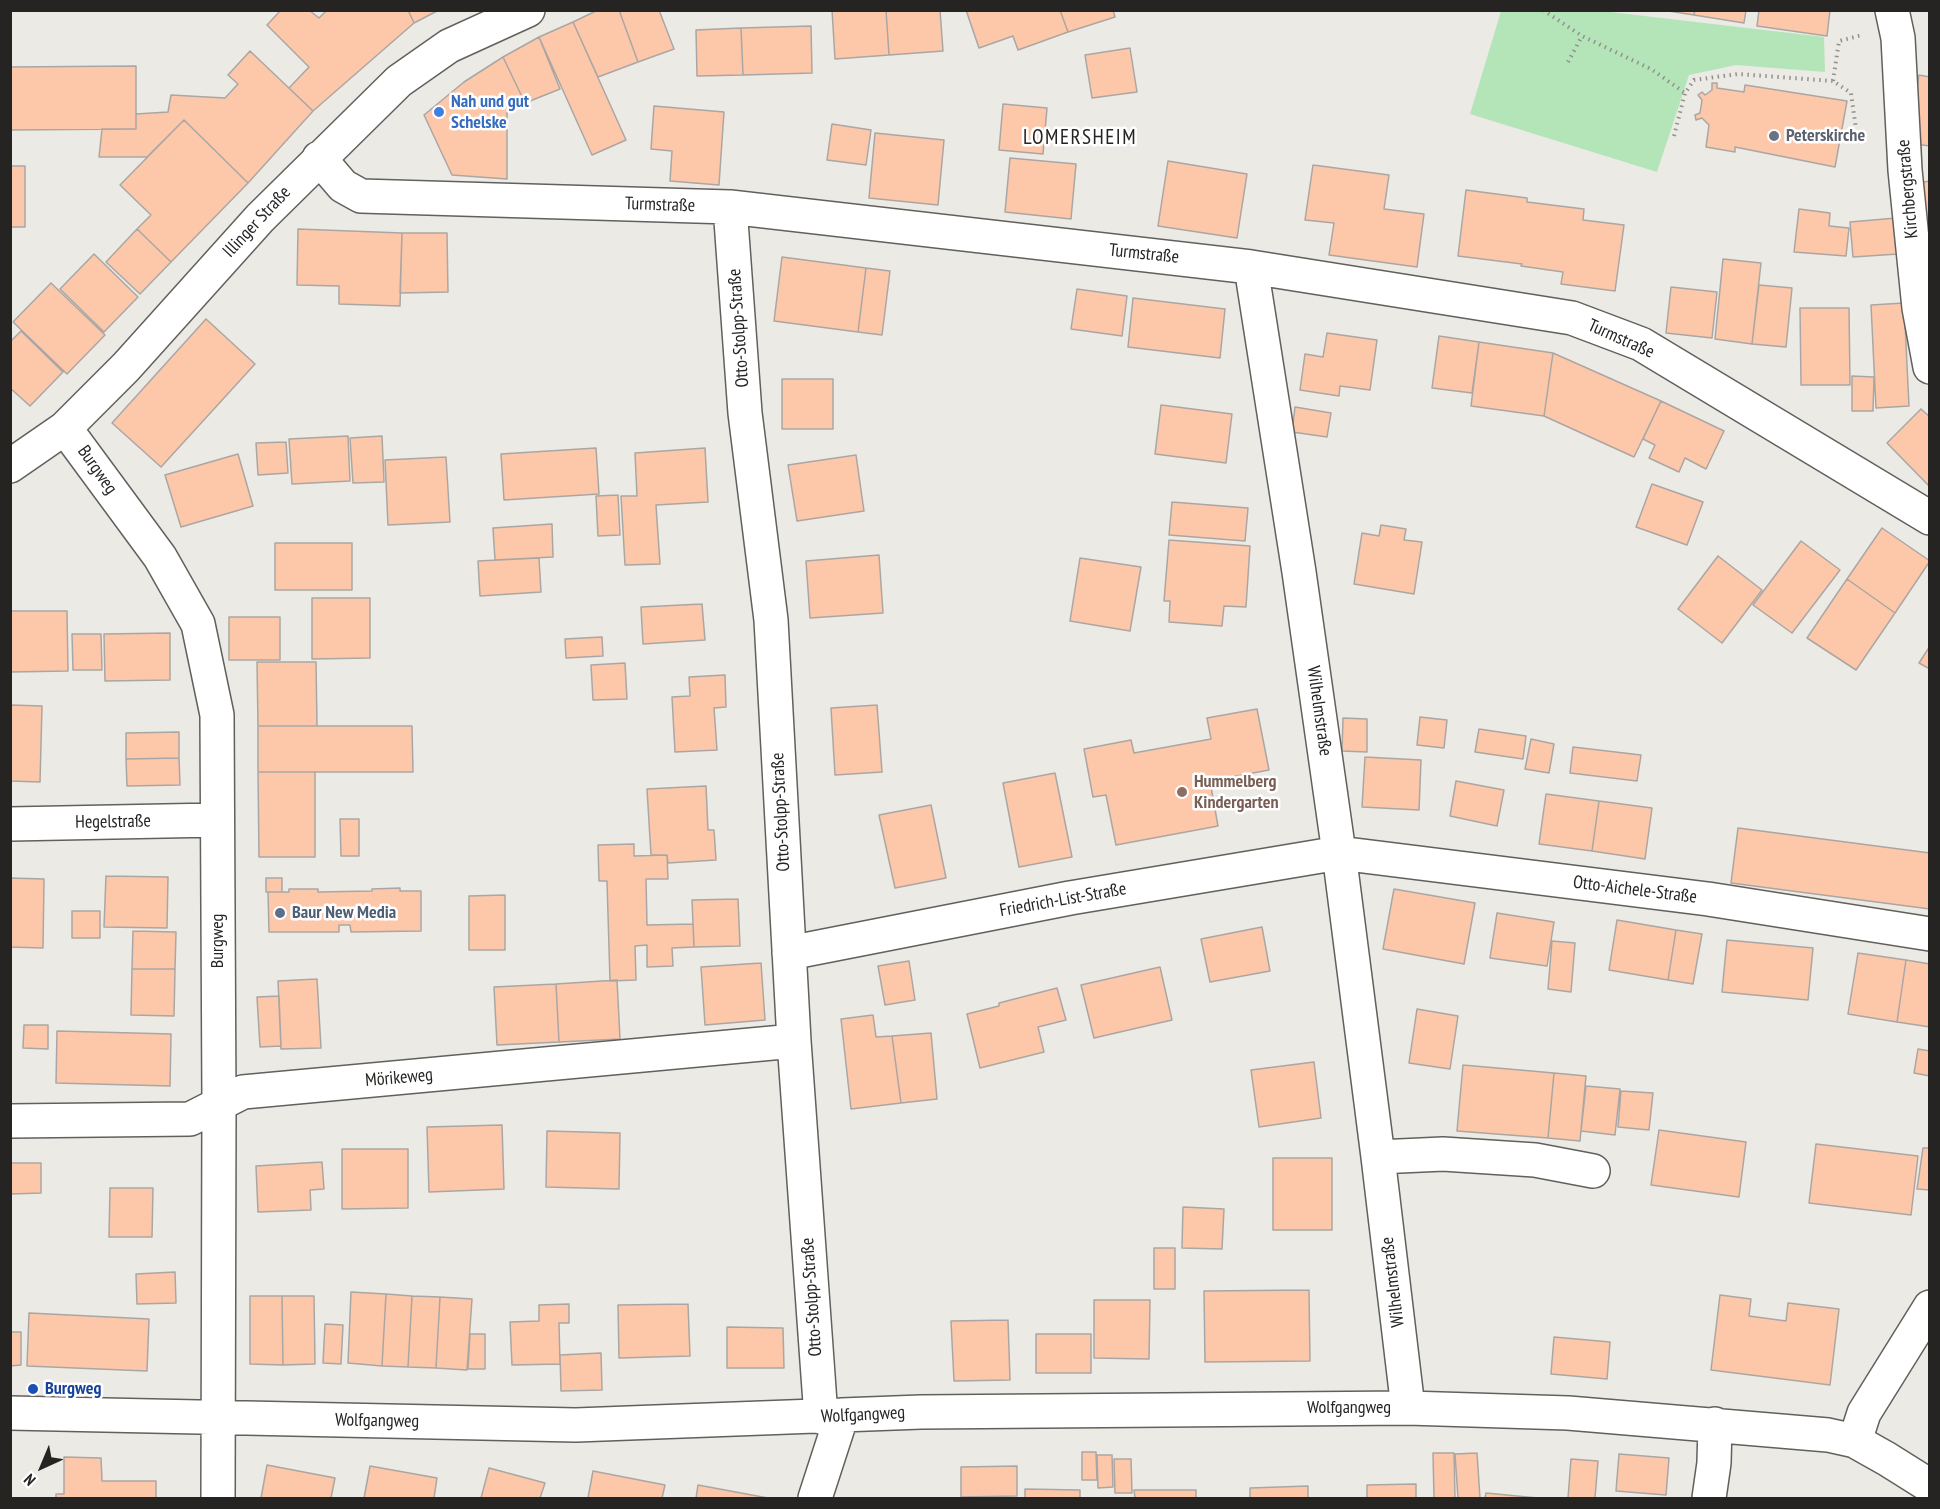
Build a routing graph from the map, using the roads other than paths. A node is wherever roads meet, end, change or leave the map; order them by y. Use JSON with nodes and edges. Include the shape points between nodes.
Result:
{"nodes":[{"id":1,"x":528,"y":10,"type":"edge"},
{"id":2,"x":1894,"y":21,"type":"edge"},
{"id":3,"x":319,"y":158,"type":"junction"},
{"id":4,"x":730,"y":207,"type":"junction"},
{"id":5,"x":1251,"y":267,"type":"junction"},
{"id":6,"x":1929,"y":367,"type":"edge"},
{"id":7,"x":65,"y":428,"type":"junction"},
{"id":8,"x":10,"y":466,"type":"edge"},
{"id":9,"x":1929,"y":518,"type":"edge"},
{"id":10,"x":216,"y":820,"type":"junction"},
{"id":11,"x":10,"y":824,"type":"edge"},
{"id":12,"x":1339,"y":854,"type":"junction"},
{"id":13,"x":1929,"y":934,"type":"edge"},
{"id":14,"x":789,"y":953,"type":"junction"},
{"id":15,"x":794,"y":1041,"type":"junction"},
{"id":16,"x":219,"y":1105,"type":"junction"},
{"id":17,"x":10,"y":1122,"type":"edge"},
{"id":18,"x":1378,"y":1157,"type":"junction"},
{"id":19,"x":1593,"y":1171,"type":"dead end"},
{"id":20,"x":1929,"y":1307,"type":"edge"},
{"id":21,"x":1408,"y":1408,"type":"junction"},
{"id":22,"x":10,"y":1413,"type":"edge"},
{"id":23,"x":831,"y":1416,"type":"junction"},
{"id":24,"x":218,"y":1418,"type":"junction"},
{"id":25,"x":1714,"y":1424,"type":"junction"},
{"id":26,"x":1855,"y":1441,"type":"junction"},
{"id":27,"x":1929,"y":1486,"type":"edge"},
{"id":28,"x":218,"y":1498,"type":"edge"},
{"id":29,"x":815,"y":1498,"type":"edge"},
{"id":30,"x":1709,"y":1498,"type":"edge"}],
"edges":[{"from":1,"to":3,"type":"street","name":"Illinger Straße","via":[[449,46],[399,81]]},
{"from":2,"to":6,"type":"street","name":"Kirchbergstraße","via":[[1905,170]]},
{"from":3,"to":4,"type":"street","name":"Turmstraße","via":[[343,186],[361,196]]},
{"from":3,"to":7,"type":"street","name":"Illinger Straße"},
{"from":4,"to":5,"type":"street","name":"Turmstraße"},
{"from":4,"to":14,"type":"street","name":"Otto-Stolpp-Straße","via":[[745,413],[771,620]]},
{"from":5,"to":9,"type":"street","name":"Turmstraße","via":[[1572,318],[1641,344]]},
{"from":5,"to":12,"type":"street","name":"Wilhelmstraße"},
{"from":7,"to":8,"type":"street","name":"Illinger Straße"},
{"from":7,"to":10,"type":"street","name":"Burgweg","via":[[160,557],[198,624],[217,715]]},
{"from":10,"to":11,"type":"street","name":"Hegelstraße"},
{"from":10,"to":16,"type":"street","name":"Burgweg"},
{"from":12,"to":13,"type":"street","name":"Otto-Aichele-Straße","via":[[1708,899]]},
{"from":12,"to":14,"type":"street","name":"Friedrich-List-Straße","via":[[1070,898]]},
{"from":12,"to":18,"type":"street","name":"Wilhelmstraße"},
{"from":14,"to":15,"type":"street","name":"Otto-Stolpp-Straße"},
{"from":15,"to":16,"type":"street","name":"Mörikeweg","via":[[243,1092]]},
{"from":15,"to":23,"type":"street","name":"Otto-Stolpp-Straße"},
{"from":16,"to":17,"type":"street","name":"Mörikeweg","via":[[190,1119]]},
{"from":16,"to":24,"type":"street","name":"Burgweg"},
{"from":18,"to":19,"type":"street","via":[[1443,1154],[1535,1160]]},
{"from":18,"to":21,"type":"street","name":"Wilhelmstraße"},
{"from":20,"to":26,"type":"street","via":[[1864,1413]]},
{"from":21,"to":23,"type":"street","name":"Wolfgangweg"},
{"from":21,"to":25,"type":"street","name":"Wolfgangweg","via":[[1568,1413]]},
{"from":22,"to":24,"type":"street","name":"Wolfgangweg"},
{"from":23,"to":24,"type":"street","name":"Wolfgangweg","via":[[576,1425]]},
{"from":23,"to":29,"type":"street"},
{"from":24,"to":28,"type":"street","name":"Burgweg"},
{"from":25,"to":26,"type":"street","name":"Wolfgangweg"},
{"from":25,"to":30,"type":"street"},
{"from":26,"to":27,"type":"street","name":"Wolfgangweg"}]}
